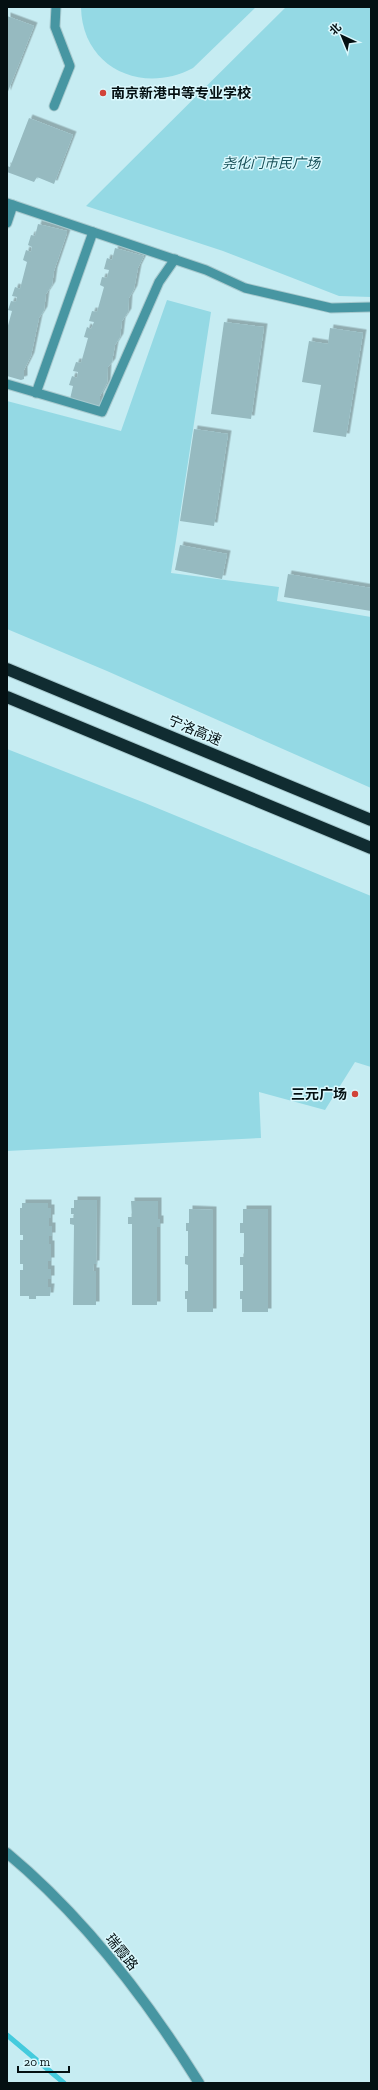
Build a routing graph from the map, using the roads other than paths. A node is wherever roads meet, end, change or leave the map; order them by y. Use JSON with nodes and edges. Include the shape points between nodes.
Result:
{"nodes":[{"id":1,"x":56,"y":7,"type":"edge"},
{"id":2,"x":54,"y":106,"type":"dead end"},
{"id":3,"x":10,"y":204,"type":"edge"},
{"id":4,"x":7,"y":223,"type":"edge"},
{"id":5,"x":93,"y":232,"type":"junction"},
{"id":6,"x":175,"y":259,"type":"junction"},
{"id":7,"x":371,"y":307,"type":"edge"},
{"id":8,"x":7,"y":384,"type":"edge"},
{"id":9,"x":36,"y":393,"type":"junction"},
{"id":10,"x":7,"y":668,"type":"edge"},
{"id":11,"x":7,"y":697,"type":"edge"},
{"id":12,"x":371,"y":820,"type":"edge"},
{"id":13,"x":371,"y":848,"type":"edge"},
{"id":14,"x":7,"y":1853,"type":"edge"},
{"id":15,"x":200,"y":2083,"type":"edge"}],
"edges":[{"from":1,"to":2,"type":"lane","via":[[55,27],[70,66]]},
{"from":3,"to":4,"type":"lane"},
{"from":3,"to":5,"type":"lane"},
{"from":5,"to":6,"type":"lane"},
{"from":5,"to":9,"type":"lane"},
{"from":6,"to":7,"type":"lane","via":[[245,288],[331,308]]},
{"from":6,"to":9,"type":"lane","via":[[159,282],[102,412]]},
{"from":8,"to":9,"type":"lane"},
{"from":10,"to":12,"type":"highway","name":"宁洛高速"},
{"from":11,"to":13,"type":"highway"},
{"from":14,"to":15,"type":"street","name":"瑞霞路","via":[[83,1926],[146,2003]]}]}
